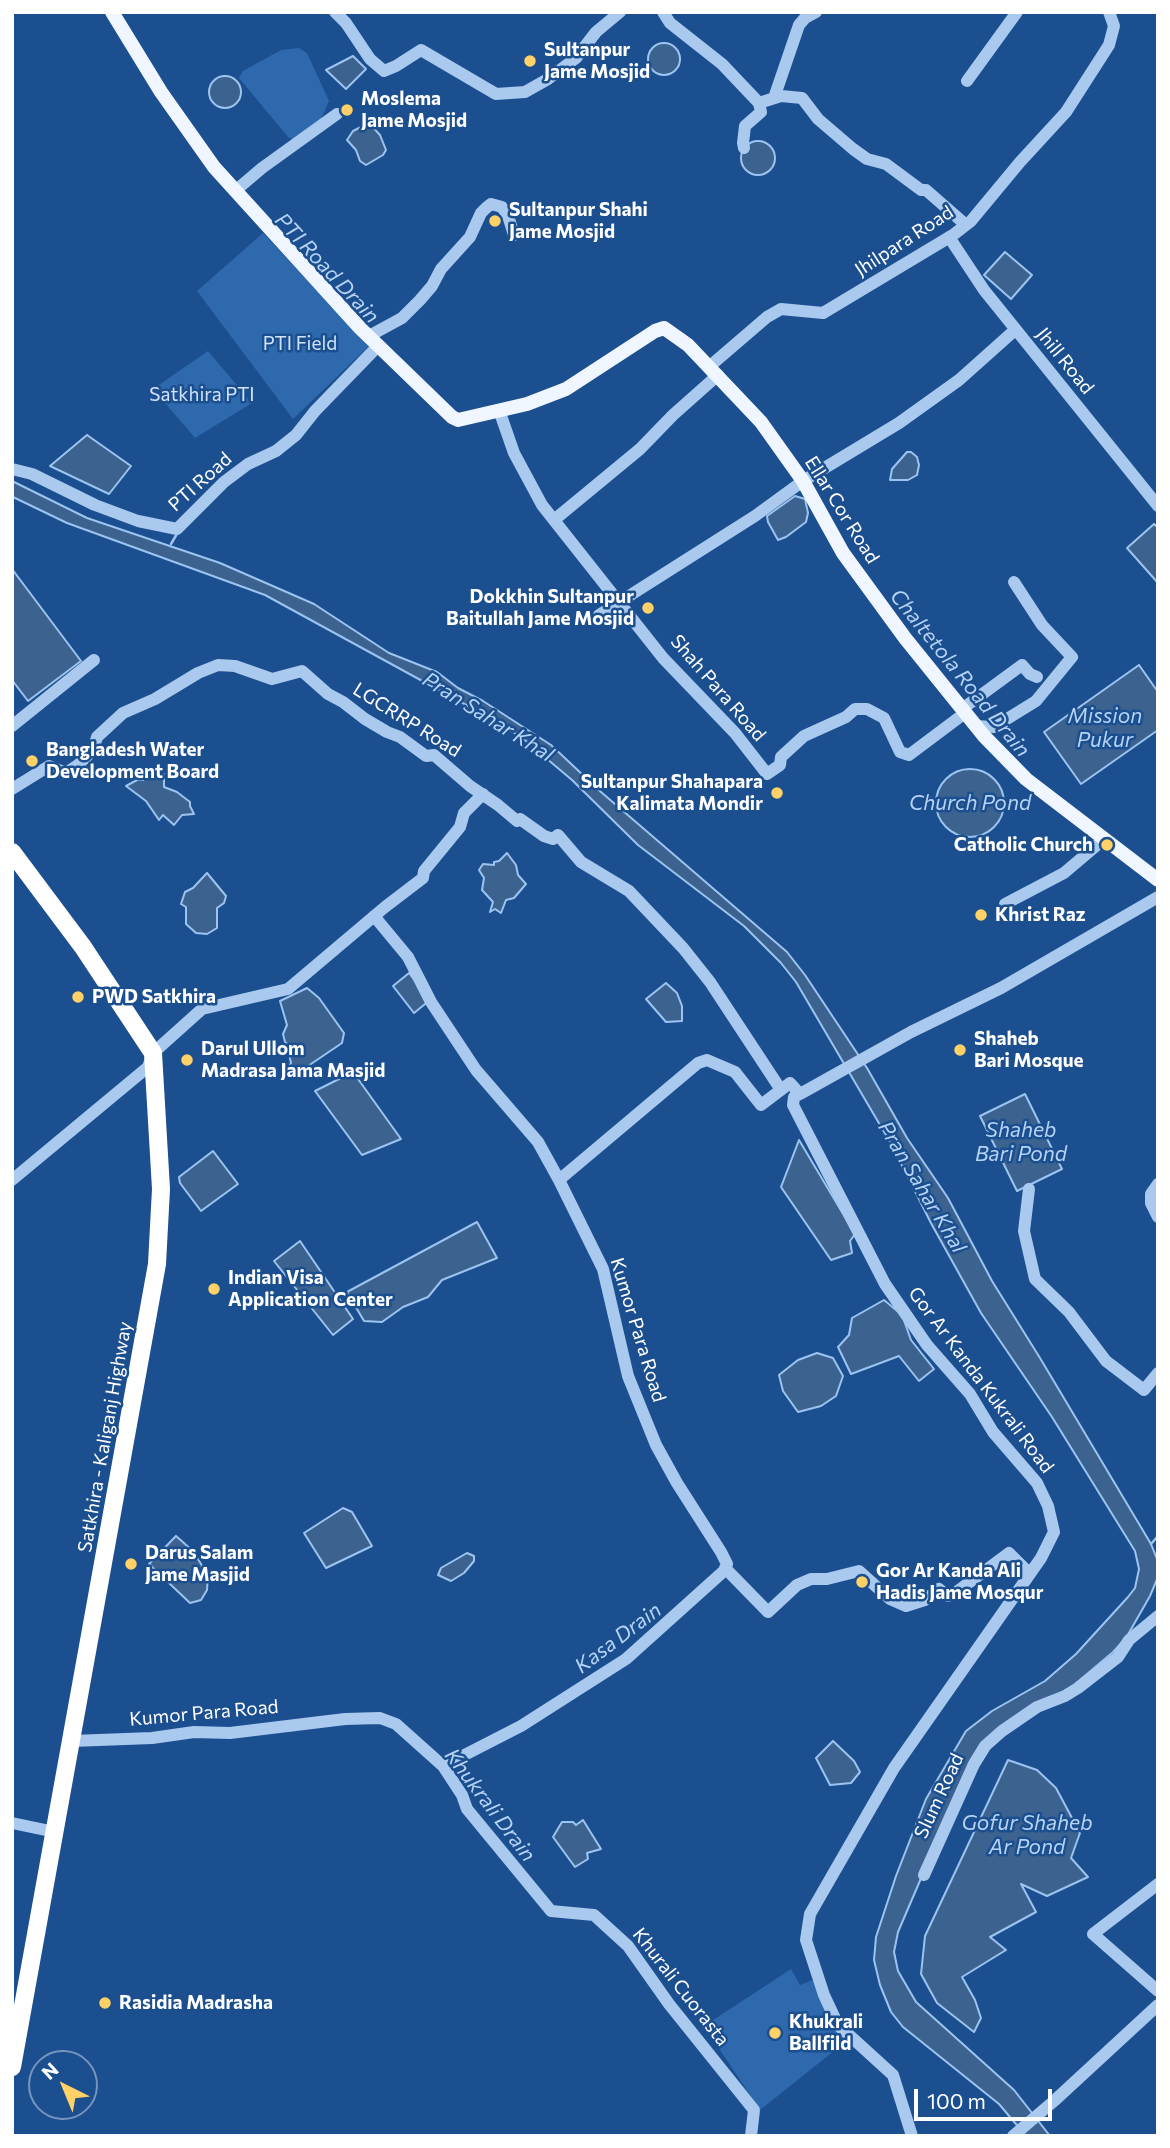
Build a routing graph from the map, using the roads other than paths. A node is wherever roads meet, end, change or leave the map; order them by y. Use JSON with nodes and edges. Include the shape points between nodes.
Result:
{"nodes":[{"id":1,"x":335,"y":12,"type":"edge"},
{"id":2,"x":620,"y":12,"type":"edge"},
{"id":3,"x":663,"y":12,"type":"edge"},
{"id":4,"x":817,"y":12,"type":"edge"},
{"id":5,"x":1017,"y":12,"type":"edge"},
{"id":6,"x":1109,"y":12,"type":"edge"},
{"id":7,"x":113,"y":13,"type":"edge"},
{"id":8,"x":967,"y":81,"type":"dead end"},
{"id":9,"x":804,"y":96,"type":"dead end"},
{"id":10,"x":774,"y":98,"type":"junction"},
{"id":11,"x":759,"y":103,"type":"junction"},
{"id":12,"x":337,"y":114,"type":"dead end"},
{"id":13,"x":856,"y":146,"type":"dead end"},
{"id":14,"x":744,"y":148,"type":"dead end"},
{"id":15,"x":235,"y":191,"type":"junction"},
{"id":16,"x":966,"y":225,"type":"junction"},
{"id":17,"x":514,"y":235,"type":"dead end"},
{"id":18,"x":949,"y":237,"type":"junction"},
{"id":19,"x":1015,"y":330,"type":"junction"},
{"id":20,"x":373,"y":341,"type":"junction"},
{"id":21,"x":714,"y":371,"type":"junction"},
{"id":22,"x":499,"y":410,"type":"junction"},
{"id":23,"x":12,"y":469,"type":"edge"},
{"id":24,"x":803,"y":481,"type":"junction"},
{"id":25,"x":1158,"y":506,"type":"edge"},
{"id":26,"x":554,"y":520,"type":"junction"},
{"id":27,"x":1014,"y":582,"type":"dead end"},
{"id":28,"x":621,"y":601,"type":"junction"},
{"id":29,"x":599,"y":615,"type":"dead end"},
{"id":30,"x":94,"y":660,"type":"dead end"},
{"id":31,"x":1037,"y":677,"type":"dead end"},
{"id":32,"x":964,"y":711,"type":"junction"},
{"id":33,"x":12,"y":726,"type":"edge"},
{"id":34,"x":975,"y":726,"type":"junction"},
{"id":35,"x":12,"y":789,"type":"edge"},
{"id":36,"x":483,"y":794,"type":"junction"},
{"id":37,"x":1103,"y":840,"type":"junction"},
{"id":38,"x":12,"y":852,"type":"edge"},
{"id":39,"x":1158,"y":880,"type":"edge"},
{"id":40,"x":1158,"y":897,"type":"edge"},
{"id":41,"x":1005,"y":904,"type":"dead end"},
{"id":42,"x":374,"y":916,"type":"junction"},
{"id":43,"x":153,"y":1053,"type":"junction"},
{"id":44,"x":781,"y":1090,"type":"junction"},
{"id":45,"x":800,"y":1094,"type":"junction"},
{"id":46,"x":12,"y":1180,"type":"edge"},
{"id":47,"x":559,"y":1180,"type":"junction"},
{"id":48,"x":1158,"y":1184,"type":"edge"},
{"id":49,"x":1029,"y":1189,"type":"dead end"},
{"id":50,"x":1158,"y":1217,"type":"edge"},
{"id":51,"x":1158,"y":1373,"type":"edge"},
{"id":52,"x":725,"y":1568,"type":"junction"},
{"id":53,"x":1029,"y":1573,"type":"junction"},
{"id":54,"x":1158,"y":1616,"type":"edge"},
{"id":55,"x":72,"y":1741,"type":"junction"},
{"id":56,"x":443,"y":1766,"type":"junction"},
{"id":57,"x":12,"y":1823,"type":"edge"},
{"id":58,"x":55,"y":1832,"type":"junction"},
{"id":59,"x":924,"y":1875,"type":"dead end"},
{"id":60,"x":1158,"y":1884,"type":"edge"},
{"id":61,"x":1158,"y":1991,"type":"edge"},
{"id":62,"x":1158,"y":2005,"type":"edge"},
{"id":63,"x":12,"y":2067,"type":"edge"},
{"id":64,"x":751,"y":2136,"type":"edge"},
{"id":65,"x":912,"y":2136,"type":"edge"},
{"id":66,"x":1013,"y":2136,"type":"edge"}],
"edges":[{"from":1,"to":2,"type":"street","via":[[384,71],[421,50],[496,94],[525,92],[548,79],[576,58],[596,32]]},
{"from":3,"to":11,"type":"street"},
{"from":4,"to":10,"type":"street","via":[[799,25]]},
{"from":5,"to":8,"type":"street"},
{"from":6,"to":16,"type":"street","name":"Jhilpara Road","via":[[1114,26],[1109,45],[1066,112]]},
{"from":7,"to":15,"type":"main road","via":[[161,92]]},
{"from":9,"to":13,"type":"street","via":[[820,117]]},
{"from":10,"to":11,"type":"street"},
{"from":10,"to":16,"type":"street","via":[[802,98],[818,119],[853,149],[926,190]]},
{"from":11,"to":14,"type":"street","via":[[761,112],[745,126]]},
{"from":12,"to":15,"type":"street"},
{"from":15,"to":20,"type":"main road"},
{"from":16,"to":18,"type":"street","name":"Jhilpara Road"},
{"from":17,"to":20,"type":"street","via":[[502,207],[491,204],[421,300]]},
{"from":18,"to":19,"type":"street","name":"Jhill Road"},
{"from":18,"to":21,"type":"street","name":"Jhilpara Road","via":[[823,313],[780,309]]},
{"from":19,"to":24,"type":"street","via":[[900,424]]},
{"from":19,"to":25,"type":"street","name":"Jhill Road"},
{"from":20,"to":22,"type":"main road","via":[[452,417],[458,420]]},
{"from":20,"to":23,"type":"street","name":"PTI Road","via":[[296,435],[224,482],[177,529],[138,521]]},
{"from":21,"to":22,"type":"main road","name":"Ellar Cor Road","via":[[664,328],[566,389]]},
{"from":21,"to":24,"type":"main road","name":"Ellar Cor Road","via":[[761,422]]},
{"from":21,"to":26,"type":"street","name":"Jhilpara Road","via":[[640,449]]},
{"from":22,"to":26,"type":"street","name":"Shah Para Road","via":[[514,453]]},
{"from":24,"to":28,"type":"street"},
{"from":24,"to":32,"type":"main road","name":"Ellar Cor Road","via":[[843,553]]},
{"from":26,"to":28,"type":"street","name":"Shah Para Road"},
{"from":27,"to":34,"type":"street","via":[[1042,625],[1072,657],[1036,701],[994,727]]},
{"from":28,"to":29,"type":"street"},
{"from":28,"to":32,"type":"street","name":"Shah Para Road","via":[[663,658],[735,733],[767,774],[804,736],[846,718],[855,709],[867,709],[884,718],[900,752],[909,755]]},
{"from":30,"to":33,"type":"street"},
{"from":31,"to":32,"type":"street","via":[[1022,666]]},
{"from":32,"to":34,"type":"main road","name":"Ellar Cor Road"},
{"from":34,"to":37,"type":"main road","name":"Ellar Cor Road","via":[[1026,779]]},
{"from":35,"to":36,"type":"street","name":"LGCRRP Road","via":[[49,766],[66,773],[93,750],[97,737],[123,713],[218,665],[272,679],[302,671],[328,694],[387,732],[426,756],[434,755]]},
{"from":36,"to":42,"type":"street","via":[[464,813],[460,827],[423,878]]},
{"from":36,"to":44,"type":"street","name":"LGCRRP Road","via":[[544,836],[553,839],[558,835],[581,862],[629,891],[710,982]]},
{"from":37,"to":39,"type":"main road","name":"Ellar Cor Road"},
{"from":37,"to":41,"type":"street","via":[[1064,873]]},
{"from":38,"to":43,"type":"highway","name":"Satkhira - Kaliganj Highway","via":[[83,947]]},
{"from":40,"to":45,"type":"street","via":[[1001,988]]},
{"from":42,"to":43,"type":"street","via":[[288,989],[202,1010]]},
{"from":42,"to":47,"type":"street","name":"Kumor Para Road","via":[[408,957],[430,1002],[476,1070],[538,1142]]},
{"from":43,"to":46,"type":"street","via":[[148,1066]]},
{"from":43,"to":55,"type":"highway","name":"Satkhira - Kaliganj Highway","via":[[162,1189],[157,1264]]},
{"from":44,"to":45,"type":"street","via":[[790,1083]]},
{"from":44,"to":47,"type":"street","via":[[761,1105],[735,1072],[707,1060],[698,1063]]},
{"from":45,"to":53,"type":"street","name":"Gor Ar Kanda Kukrali Road","via":[[793,1105],[885,1284],[1043,1493],[1054,1532]]},
{"from":47,"to":52,"type":"street","name":"Kumor Para Road","via":[[603,1269],[628,1376],[656,1446],[721,1552]]},
{"from":48,"to":50,"type":"street","via":[[1151,1194]]},
{"from":49,"to":51,"type":"street","via":[[1024,1231],[1035,1279],[1069,1312],[1106,1361],[1144,1390]]},
{"from":52,"to":53,"type":"street","via":[[768,1612],[797,1586],[859,1571],[890,1599],[906,1606],[939,1589],[948,1596],[956,1593],[1009,1553]]},
{"from":52,"to":56,"type":"street","via":[[626,1659],[521,1726]]},
{"from":53,"to":65,"type":"street","name":"Gor Ar Kanda Kukrali Road","via":[[894,1768],[810,1914],[806,1940],[824,1995],[838,2025],[893,2075]]},
{"from":54,"to":59,"type":"street","name":"Slum Road","via":[[1129,1640],[1118,1657],[985,1746]]},
{"from":55,"to":56,"type":"street","name":"Kumor Para Road","via":[[230,1733],[380,1718],[396,1724]]},
{"from":55,"to":58,"type":"highway","name":"Satkhira - Kaliganj Highway"},
{"from":56,"to":64,"type":"street","name":"Khurali Cuorasta","via":[[467,1808],[551,1911],[594,1916],[628,1946],[668,2004],[754,2110]]},
{"from":57,"to":58,"type":"street"},
{"from":58,"to":63,"type":"highway","name":"Satkhira - Kaliganj Highway"},
{"from":60,"to":61,"type":"street","via":[[1093,1934]]},
{"from":62,"to":66,"type":"street"}]}
